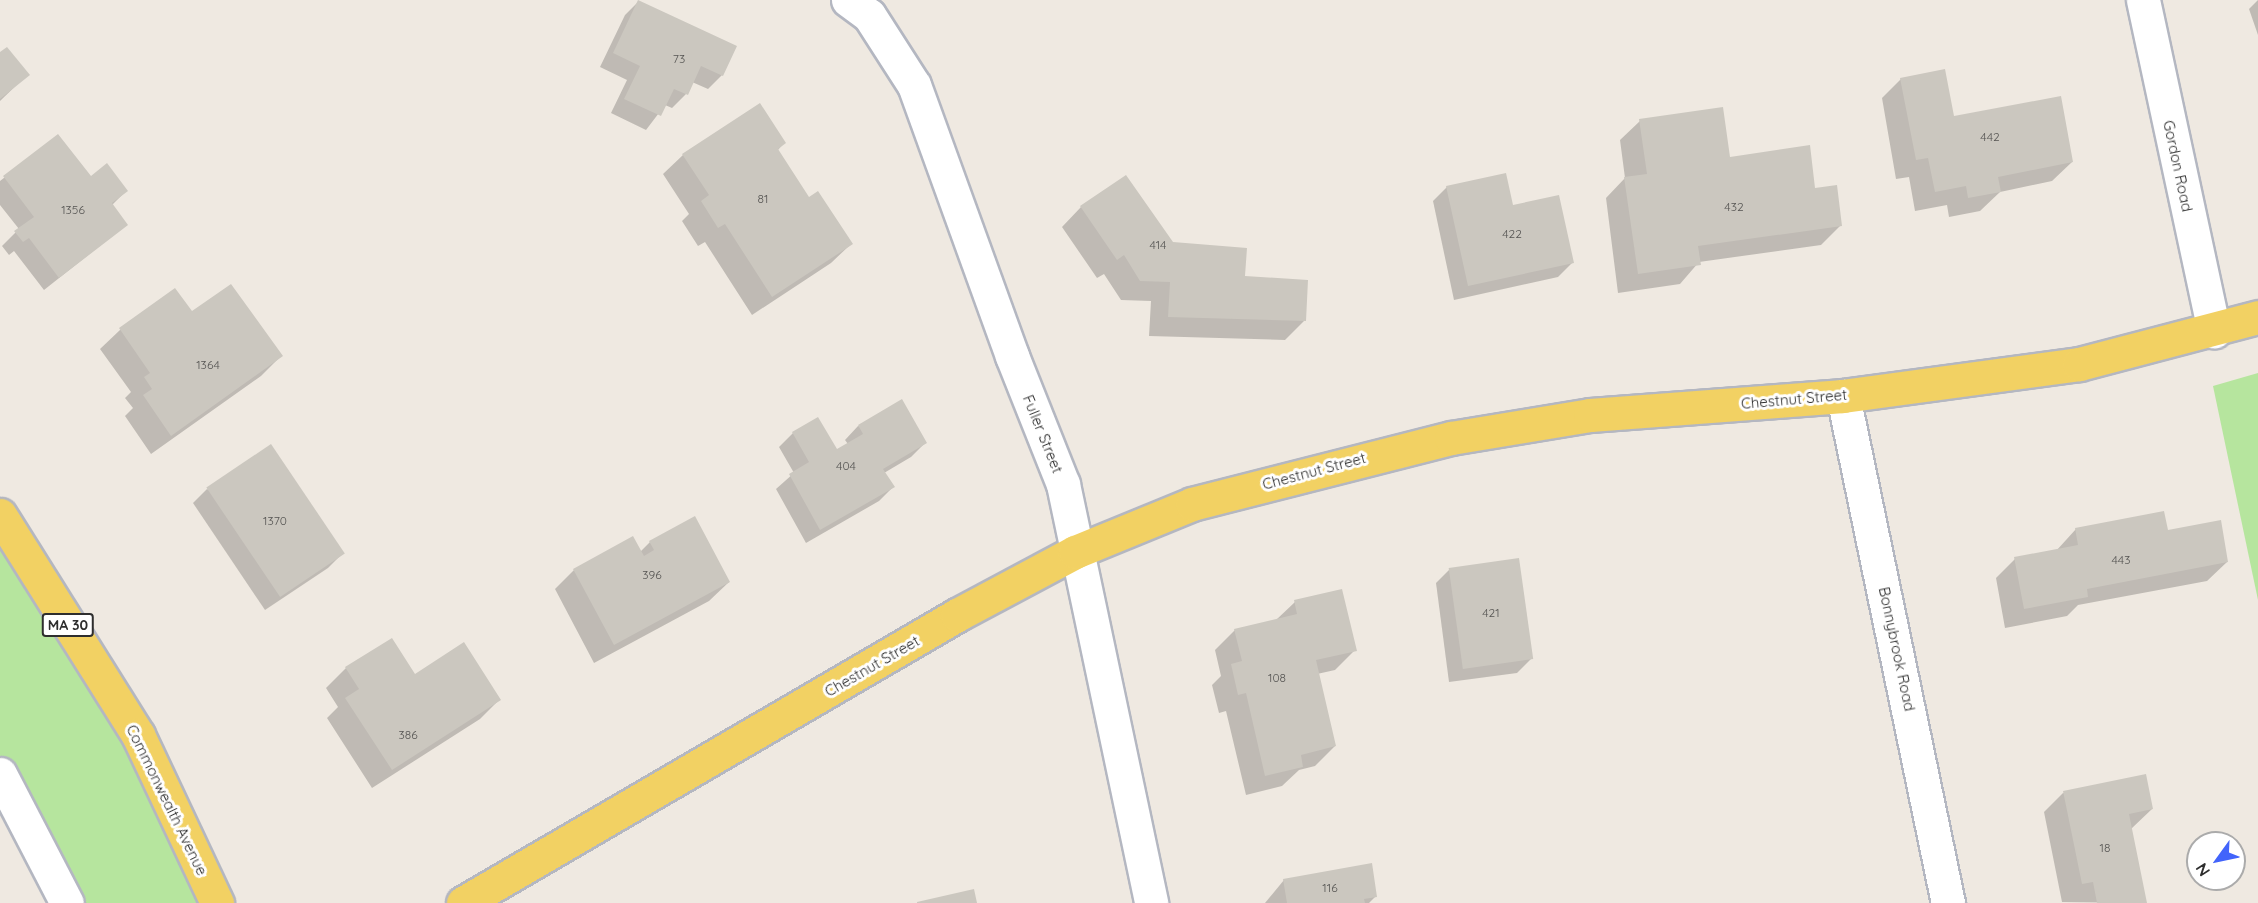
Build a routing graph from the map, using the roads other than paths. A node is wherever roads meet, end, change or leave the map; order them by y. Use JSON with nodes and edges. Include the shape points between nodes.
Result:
{"nodes":[{"id":1,"x":848,"y":0,"type":"edge"},
{"id":2,"x":2143,"y":0,"type":"edge"},
{"id":3,"x":2258,"y":317,"type":"edge"},
{"id":4,"x":2214,"y":331,"type":"junction"},
{"id":5,"x":1843,"y":396,"type":"junction"},
{"id":6,"x":0,"y":515,"type":"edge"},
{"id":7,"x":1075,"y":552,"type":"junction"},
{"id":8,"x":0,"y":774,"type":"edge"},
{"id":9,"x":67,"y":903,"type":"edge"},
{"id":10,"x":218,"y":903,"type":"edge"},
{"id":11,"x":463,"y":903,"type":"edge"},
{"id":12,"x":1151,"y":903,"type":"edge"},
{"id":13,"x":1948,"y":903,"type":"edge"}],
"edges":[{"from":1,"to":7,"type":"street","name":"Fuller Street","via":[[868,15],[914,85],[1063,484]]},
{"from":2,"to":4,"type":"street","name":"Gordon Road"},
{"from":3,"to":4,"type":"main road","name":"Chestnut Street"},
{"from":4,"to":5,"type":"main road","name":"Chestnut Street","via":[[2079,364]]},
{"from":5,"to":7,"type":"main road","name":"Chestnut Street","via":[[1590,415],[1450,438],[1192,504]]},
{"from":5,"to":13,"type":"street","name":"Bonnybrook Road"},
{"from":6,"to":10,"type":"main road","name":"Commonwealth Avenue","number":"MA 30","via":[[138,735]]},
{"from":7,"to":11,"type":"main road","name":"Chestnut Street","via":[[957,615]]},
{"from":7,"to":12,"type":"street","name":"Fuller Street"},
{"from":8,"to":9,"type":"street"}]}
